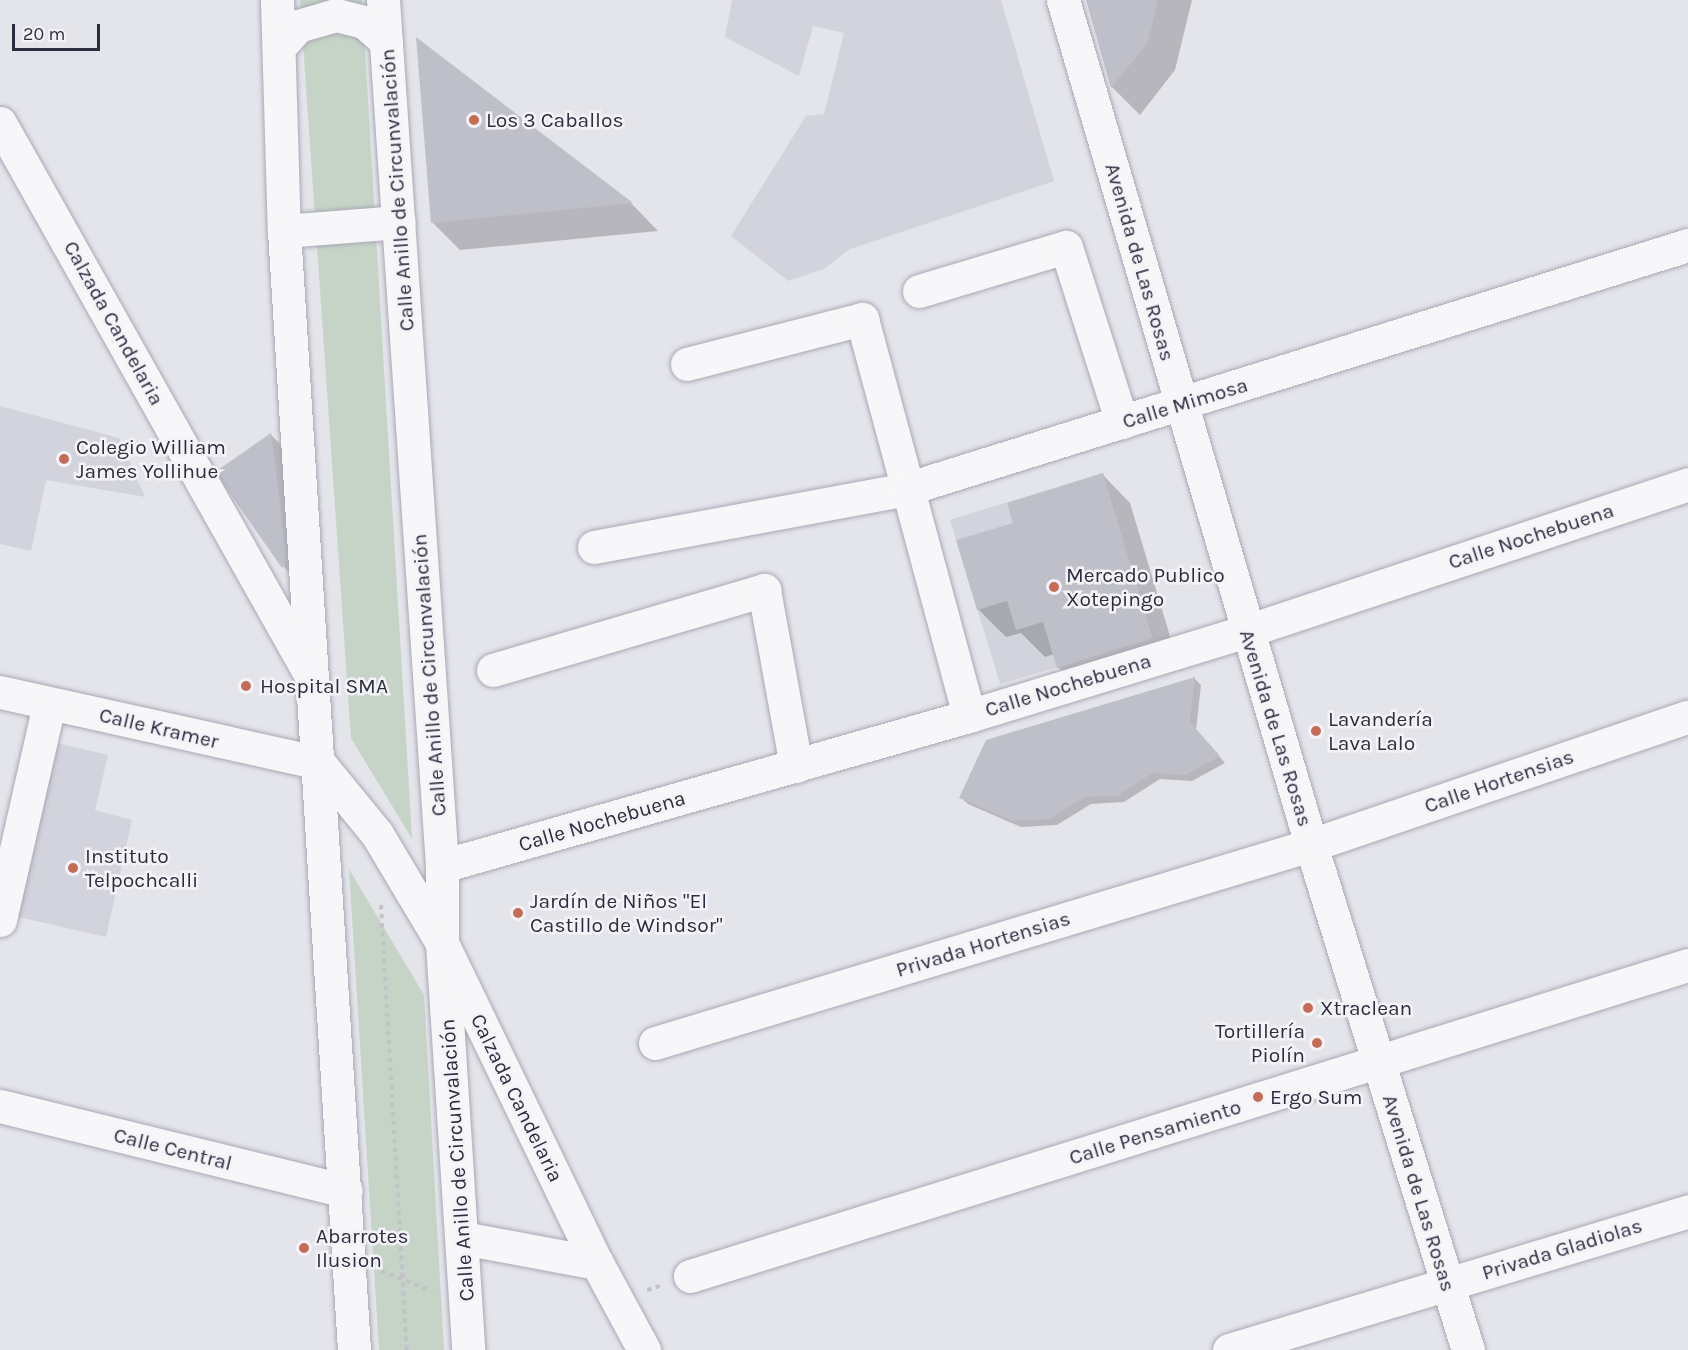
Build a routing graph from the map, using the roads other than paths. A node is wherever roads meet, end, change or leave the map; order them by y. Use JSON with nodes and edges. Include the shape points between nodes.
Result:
{"nodes":[{"id":1,"x":277,"y":0,"type":"edge"},
{"id":2,"x":384,"y":0,"type":"edge"},
{"id":3,"x":1063,"y":0,"type":"edge"},
{"id":4,"x":386,"y":41,"type":"junction"},
{"id":5,"x":280,"y":46,"type":"junction"},
{"id":6,"x":0,"y":123,"type":"edge"},
{"id":7,"x":399,"y":222,"type":"junction"},
{"id":8,"x":284,"y":231,"type":"junction"},
{"id":9,"x":1688,"y":245,"type":"edge"},
{"id":10,"x":919,"y":291,"type":"dead end"},
{"id":11,"x":687,"y":364,"type":"dead end"},
{"id":12,"x":1181,"y":401,"type":"junction"},
{"id":13,"x":1122,"y":422,"type":"junction"},
{"id":14,"x":1688,"y":484,"type":"edge"},
{"id":15,"x":906,"y":489,"type":"junction"},
{"id":16,"x":594,"y":548,"type":"dead end"},
{"id":17,"x":1247,"y":631,"type":"junction"},
{"id":18,"x":493,"y":670,"type":"dead end"},
{"id":19,"x":314,"y":681,"type":"junction"},
{"id":20,"x":0,"y":692,"type":"edge"},
{"id":21,"x":49,"y":704,"type":"junction"},
{"id":22,"x":969,"y":716,"type":"junction"},
{"id":23,"x":1688,"y":717,"type":"edge"},
{"id":24,"x":319,"y":763,"type":"junction"},
{"id":25,"x":796,"y":766,"type":"junction"},
{"id":26,"x":1311,"y":845,"type":"junction"},
{"id":27,"x":442,"y":866,"type":"junction"},
{"id":28,"x":0,"y":920,"type":"edge"},
{"id":29,"x":442,"y":943,"type":"junction"},
{"id":30,"x":1688,"y":965,"type":"edge"},
{"id":31,"x":654,"y":1043,"type":"dead end"},
{"id":32,"x":1378,"y":1063,"type":"junction"},
{"id":33,"x":0,"y":1106,"type":"edge"},
{"id":34,"x":346,"y":1191,"type":"junction"},
{"id":35,"x":1688,"y":1211,"type":"edge"},
{"id":36,"x":464,"y":1239,"type":"junction"},
{"id":37,"x":597,"y":1263,"type":"junction"},
{"id":38,"x":690,"y":1276,"type":"road end"},
{"id":39,"x":1447,"y":1283,"type":"junction"},
{"id":40,"x":354,"y":1350,"type":"edge"},
{"id":41,"x":468,"y":1350,"type":"edge"},
{"id":42,"x":644,"y":1350,"type":"edge"},
{"id":43,"x":1229,"y":1350,"type":"edge"},
{"id":44,"x":1468,"y":1350,"type":"edge"}],
"edges":[{"from":1,"to":5,"type":"street"},
{"from":2,"to":4,"type":"street","name":"Calle Anillo de Circunvalación"},
{"from":3,"to":12,"type":"street","name":"Avenida de Las Rosas"},
{"from":4,"to":5,"type":"street","via":[[364,22],[336,15],[298,26]]},
{"from":4,"to":7,"type":"street","name":"Calle Anillo de Circunvalación"},
{"from":5,"to":8,"type":"street"},
{"from":6,"to":19,"type":"street","name":"Calzada Candelaria"},
{"from":7,"to":8,"type":"street"},
{"from":7,"to":27,"type":"street","name":"Calle Anillo de Circunvalación"},
{"from":8,"to":19,"type":"street"},
{"from":9,"to":12,"type":"street","name":"Calle Mimosa"},
{"from":10,"to":13,"type":"street","via":[[1066,247]]},
{"from":11,"to":15,"type":"street","via":[[862,319]]},
{"from":12,"to":13,"type":"street","name":"Calle Mimosa"},
{"from":12,"to":17,"type":"street","name":"Avenida de Las Rosas"},
{"from":13,"to":15,"type":"street","name":"Calle Mimosa"},
{"from":14,"to":17,"type":"street","name":"Calle Nochebuena"},
{"from":15,"to":16,"type":"street","name":"Calle Mimosa"},
{"from":15,"to":22,"type":"street"},
{"from":17,"to":22,"type":"street","name":"Calle Nochebuena"},
{"from":17,"to":26,"type":"street","name":"Avenida de Las Rosas"},
{"from":18,"to":25,"type":"street","via":[[764,590]]},
{"from":19,"to":24,"type":"street"},
{"from":20,"to":21,"type":"street","name":"Calle Kramer"},
{"from":21,"to":24,"type":"street","name":"Calle Kramer"},
{"from":21,"to":28,"type":"street"},
{"from":22,"to":25,"type":"street","name":"Calle Nochebuena"},
{"from":23,"to":26,"type":"street","name":"Calle Hortensias"},
{"from":24,"to":29,"type":"street","name":"Calzada Candelaria","via":[[376,834]]},
{"from":24,"to":34,"type":"street"},
{"from":25,"to":27,"type":"street","name":"Calle Nochebuena"},
{"from":26,"to":31,"type":"street","name":"Privada Hortensias"},
{"from":26,"to":32,"type":"street","name":"Avenida de Las Rosas"},
{"from":27,"to":29,"type":"street","name":"Calle Anillo de Circunvalación"},
{"from":29,"to":36,"type":"street","name":"Calle Anillo de Circunvalación"},
{"from":29,"to":37,"type":"street","name":"Calzada Candelaria"},
{"from":30,"to":32,"type":"street","name":"Calle Pensamiento"},
{"from":32,"to":38,"type":"street","name":"Calle Pensamiento"},
{"from":32,"to":39,"type":"street","name":"Avenida de Las Rosas"},
{"from":33,"to":34,"type":"street","name":"Calle Central"},
{"from":34,"to":40,"type":"street"},
{"from":35,"to":39,"type":"street","name":"Privada Gladiolas"},
{"from":36,"to":37,"type":"street"},
{"from":36,"to":41,"type":"street","name":"Calle Anillo de Circunvalación"},
{"from":37,"to":42,"type":"street","name":"Calzada Candelaria"},
{"from":39,"to":43,"type":"street","name":"Privada Gladiolas"},
{"from":39,"to":44,"type":"street","name":"Avenida de Las Rosas"}]}
